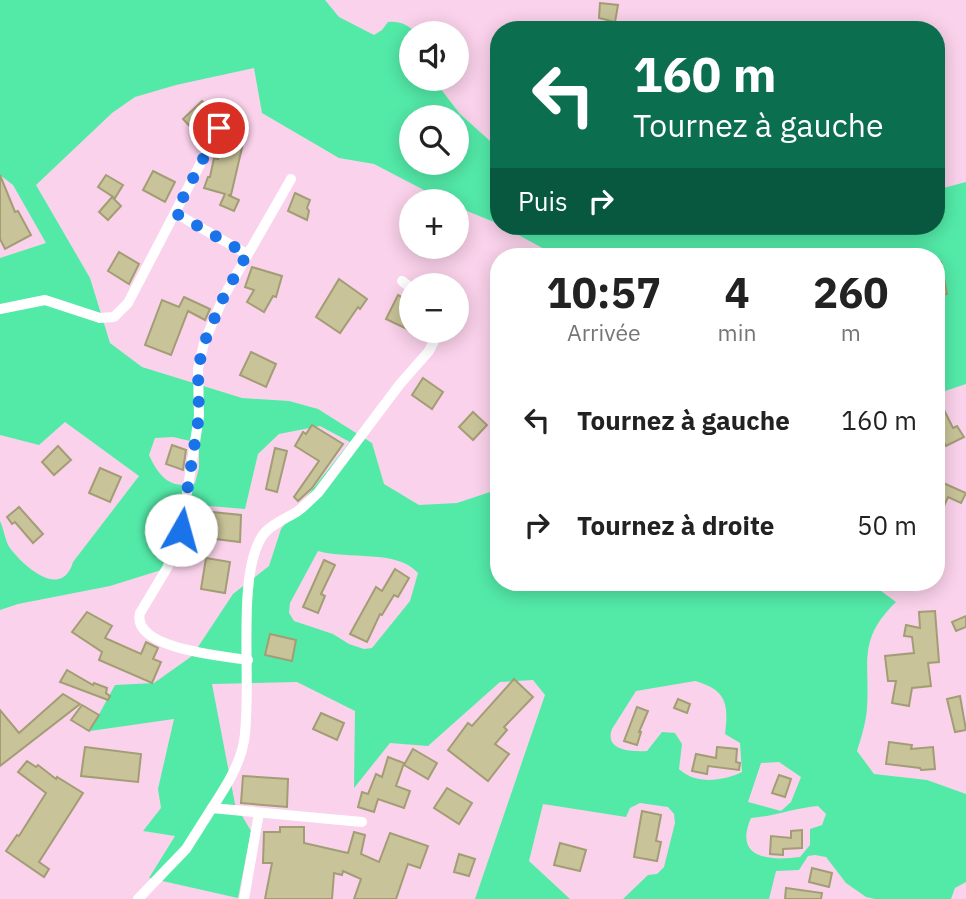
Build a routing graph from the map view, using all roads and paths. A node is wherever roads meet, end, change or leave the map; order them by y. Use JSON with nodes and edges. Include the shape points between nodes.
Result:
{"nodes":[{"id":1,"x":219,"y":128,"type":"dead end"},
{"id":2,"x":291,"y":179,"type":"dead end"},
{"id":3,"x":175,"y":213,"type":"junction"},
{"id":4,"x":247,"y":254,"type":"junction"},
{"id":5,"x":0,"y":309,"type":"edge"},
{"id":6,"x":433,"y":343,"type":"edge"},
{"id":7,"x":248,"y":660,"type":"junction"},
{"id":8,"x":212,"y":808,"type":"junction"},
{"id":9,"x":260,"y":813,"type":"junction"},
{"id":10,"x":362,"y":822,"type":"dead end"},
{"id":11,"x":138,"y":899,"type":"edge"},
{"id":12,"x":244,"y":899,"type":"edge"}],
"edges":[{"from":1,"to":3,"type":"street"},
{"from":2,"to":4,"type":"street"},
{"from":3,"to":4,"type":"street"},
{"from":3,"to":5,"type":"street","via":[[128,303],[114,317],[100,318],[45,300]]},
{"from":4,"to":7,"type":"street","via":[[204,343],[198,369],[199,416],[180,538],[138,620],[147,634],[165,643]]},
{"from":6,"to":7,"type":"street","via":[[318,493],[264,533],[254,551],[250,576]]},
{"from":7,"to":8,"type":"street","via":[[244,743],[230,780]]},
{"from":8,"to":9,"type":"street"},
{"from":8,"to":11,"type":"street","via":[[186,849]]},
{"from":9,"to":10,"type":"street"},
{"from":9,"to":12,"type":"street"}]}
